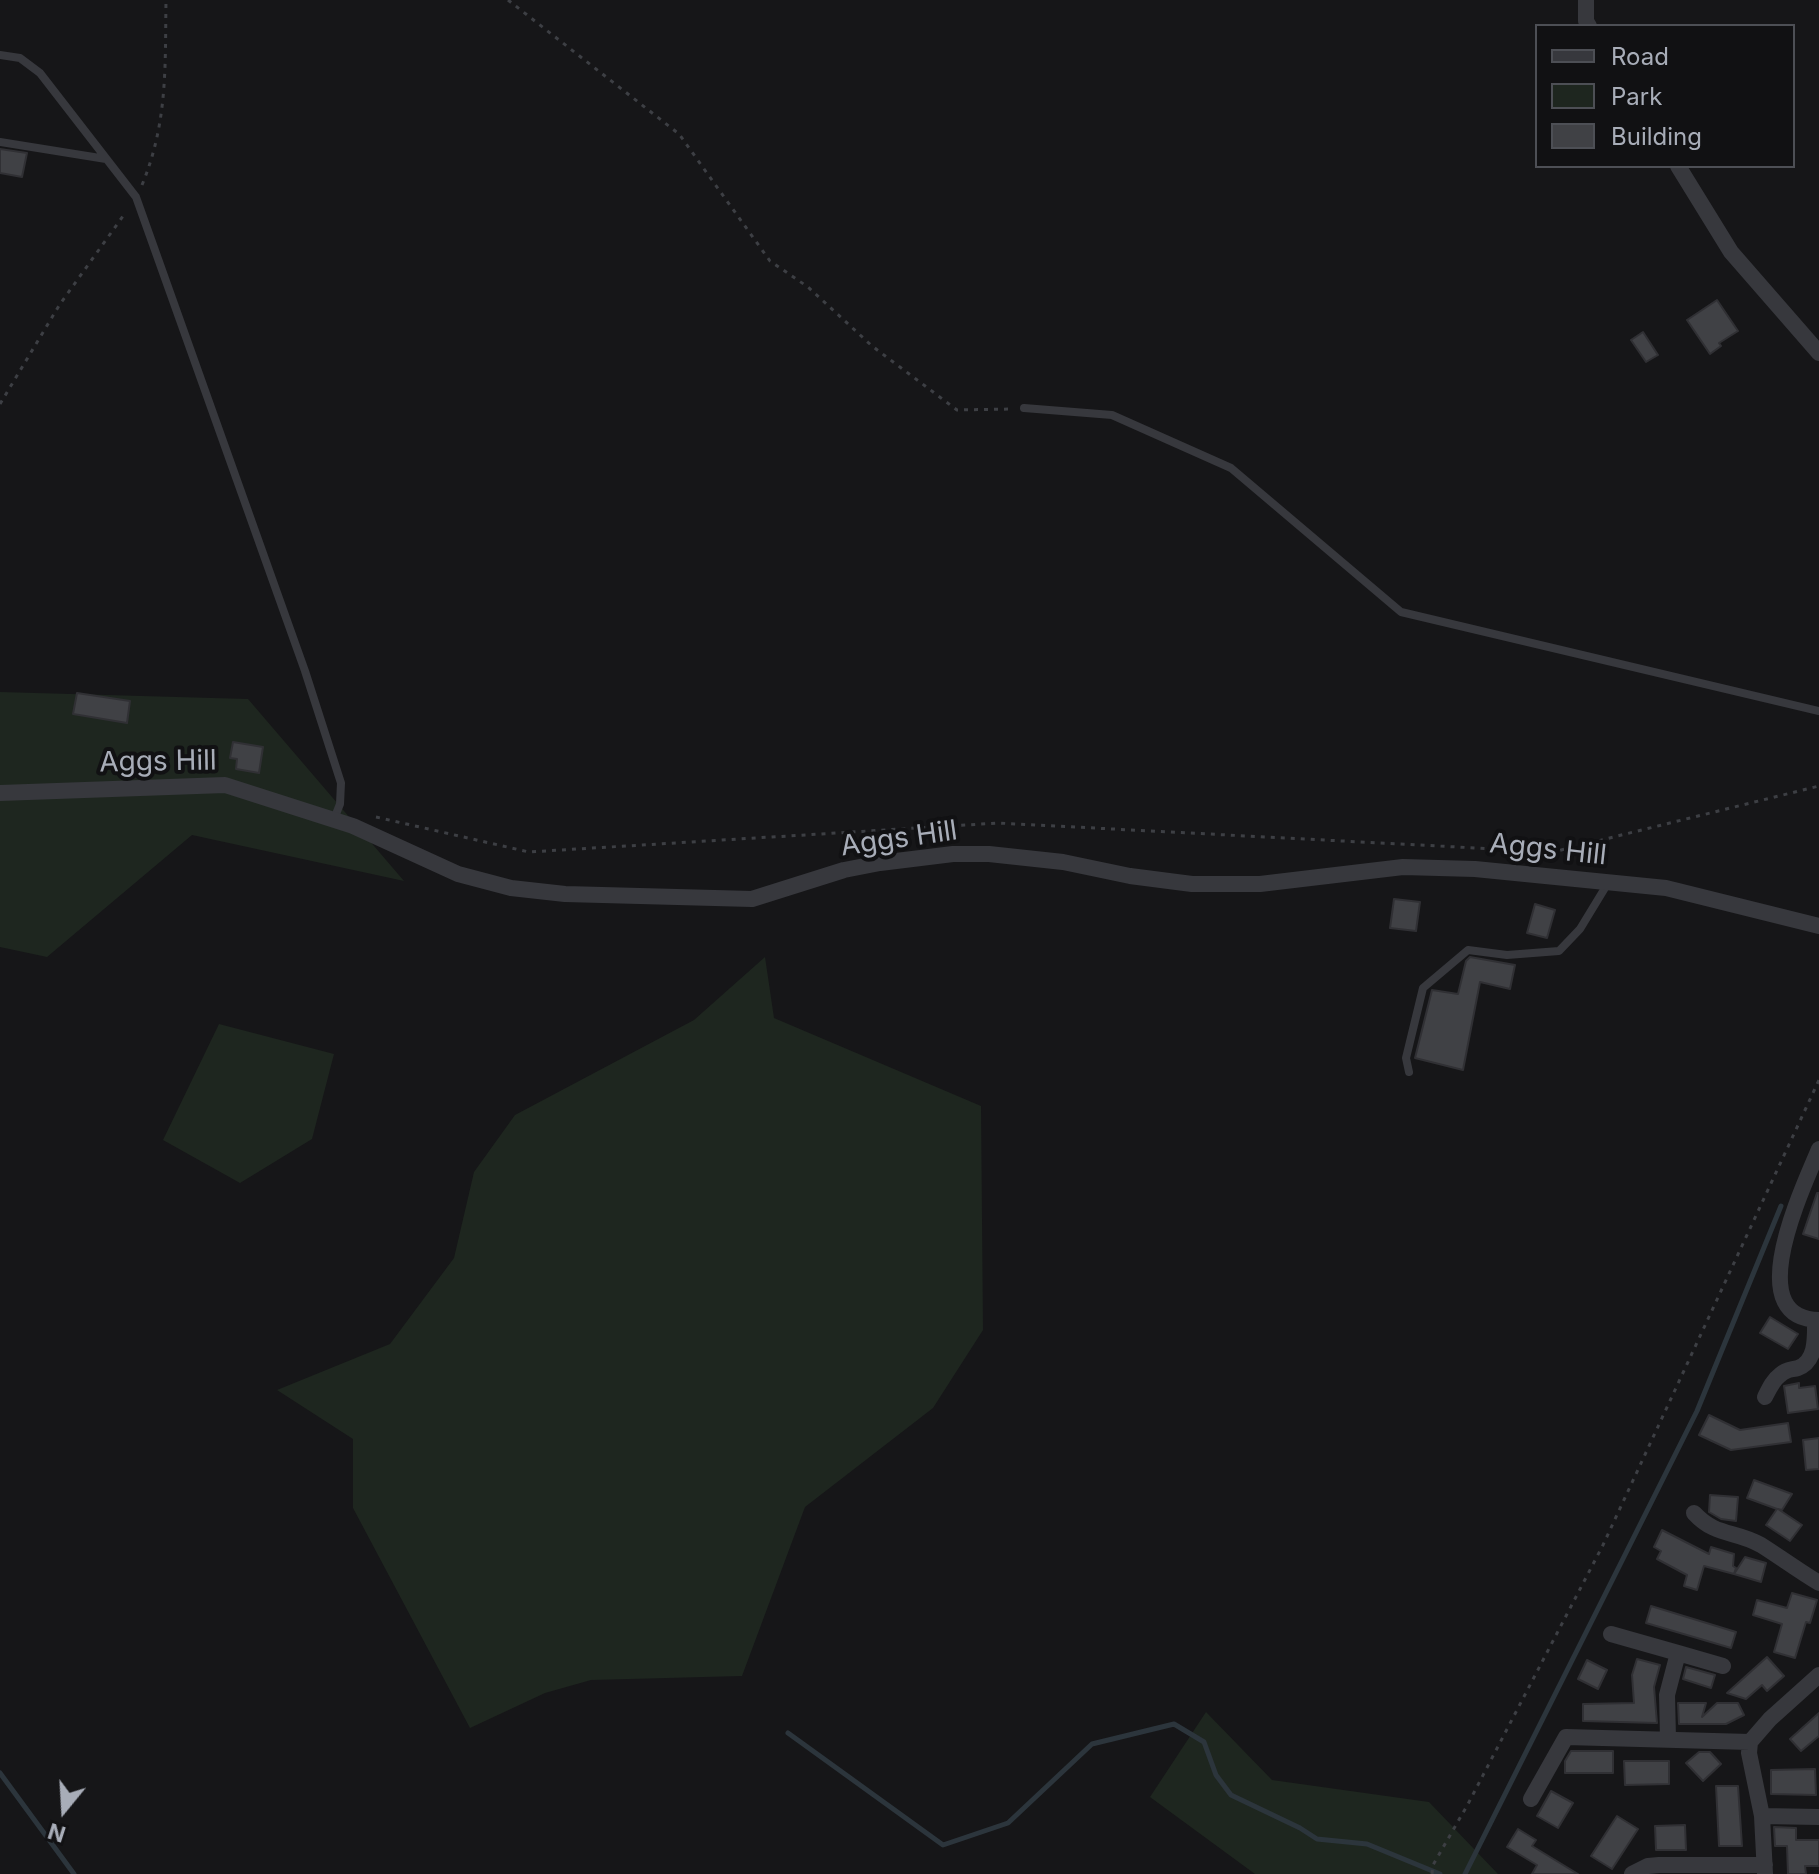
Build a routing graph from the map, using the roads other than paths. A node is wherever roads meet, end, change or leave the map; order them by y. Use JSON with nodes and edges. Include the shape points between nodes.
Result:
{"nodes":[{"id":1,"x":1586,"y":0,"type":"edge"},
{"id":2,"x":1588,"y":24,"type":"edge"},
{"id":3,"x":0,"y":55,"type":"edge"},
{"id":4,"x":0,"y":142,"type":"edge"},
{"id":5,"x":107,"y":159,"type":"junction"},
{"id":6,"x":1679,"y":168,"type":"edge"},
{"id":7,"x":1819,"y":353,"type":"edge"},
{"id":8,"x":1024,"y":408,"type":"road end"},
{"id":9,"x":1819,"y":711,"type":"edge"},
{"id":10,"x":0,"y":793,"type":"edge"},
{"id":11,"x":334,"y":820,"type":"junction"},
{"id":12,"x":1609,"y":882,"type":"junction"},
{"id":13,"x":1819,"y":926,"type":"edge"},
{"id":14,"x":1409,"y":1072,"type":"dead end"},
{"id":15,"x":1819,"y":1149,"type":"edge"},
{"id":16,"x":1817,"y":1320,"type":"edge"},
{"id":17,"x":1816,"y":1356,"type":"edge"},
{"id":18,"x":1765,"y":1397,"type":"dead end"},
{"id":19,"x":1694,"y":1513,"type":"dead end"},
{"id":20,"x":1819,"y":1583,"type":"edge"},
{"id":21,"x":1611,"y":1634,"type":"dead end"},
{"id":22,"x":1678,"y":1653,"type":"junction"},
{"id":23,"x":1723,"y":1666,"type":"dead end"},
{"id":24,"x":1819,"y":1675,"type":"edge"},
{"id":25,"x":1668,"y":1738,"type":"junction"},
{"id":26,"x":1750,"y":1742,"type":"junction"},
{"id":27,"x":1531,"y":1799,"type":"dead end"},
{"id":28,"x":1762,"y":1816,"type":"junction"},
{"id":29,"x":1819,"y":1817,"type":"edge"},
{"id":30,"x":1765,"y":1869,"type":"edge"},
{"id":31,"x":1632,"y":1874,"type":"edge"}],
"edges":[{"from":1,"to":2,"type":"street"},
{"from":3,"to":5,"type":"lane","via":[[31,64]]},
{"from":4,"to":5,"type":"lane"},
{"from":5,"to":11,"type":"lane","via":[[136,197],[305,671],[341,783]]},
{"from":6,"to":7,"type":"street","via":[[1731,252]]},
{"from":8,"to":9,"type":"lane","via":[[1112,415],[1231,468],[1401,612]]},
{"from":10,"to":11,"type":"street","name":"Aggs Hill","via":[[225,785]]},
{"from":11,"to":12,"type":"street","name":"Aggs Hill","via":[[458,874],[511,888],[565,894],[752,899],[844,870],[953,854],[1026,857],[1192,884],[1260,884],[1427,867]]},
{"from":12,"to":13,"type":"street","name":"Aggs Hill","via":[[1666,888]]},
{"from":12,"to":14,"type":"lane","via":[[1580,929],[1559,951],[1507,955],[1468,950],[1430,980],[1420,997],[1406,1058]]},
{"from":15,"to":16,"type":"street","via":[[1785,1237],[1779,1288],[1789,1309]]},
{"from":16,"to":17,"type":"street"},
{"from":17,"to":18,"type":"street","via":[[1783,1372]]},
{"from":19,"to":20,"type":"street","via":[[1705,1525],[1759,1544]]},
{"from":21,"to":22,"type":"street"},
{"from":22,"to":23,"type":"street"},
{"from":22,"to":25,"type":"street","via":[[1667,1695]]},
{"from":24,"to":26,"type":"street"},
{"from":25,"to":26,"type":"street"},
{"from":25,"to":27,"type":"street","via":[[1566,1737]]},
{"from":26,"to":28,"type":"street"},
{"from":28,"to":29,"type":"street"},
{"from":28,"to":30,"type":"street"},
{"from":30,"to":31,"type":"street","via":[[1659,1865]]}]}
